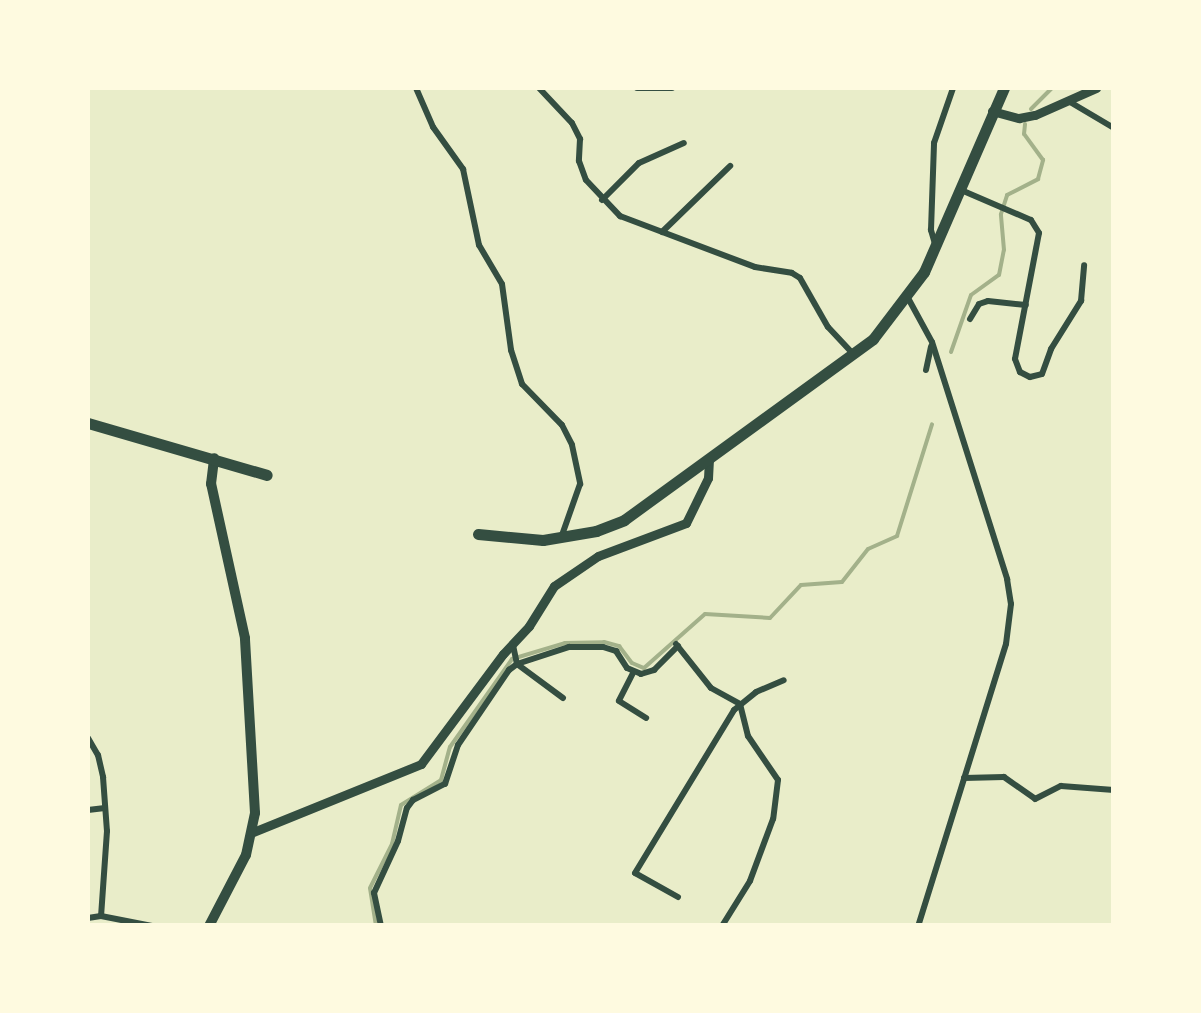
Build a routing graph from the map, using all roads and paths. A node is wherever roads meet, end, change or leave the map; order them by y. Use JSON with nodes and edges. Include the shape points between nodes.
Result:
{"nodes":[{"id":1,"x":416,"y":88,"type":"edge"},
{"id":2,"x":539,"y":88,"type":"edge"},
{"id":3,"x":637,"y":88,"type":"edge"},
{"id":4,"x":672,"y":88,"type":"edge"},
{"id":5,"x":953,"y":88,"type":"edge"},
{"id":6,"x":1004,"y":88,"type":"edge"},
{"id":7,"x":1096,"y":88,"type":"edge"},
{"id":8,"x":1070,"y":102,"type":"junction"},
{"id":9,"x":992,"y":111,"type":"junction"},
{"id":10,"x":1114,"y":128,"type":"edge"},
{"id":11,"x":684,"y":143,"type":"dead end"},
{"id":12,"x":730,"y":166,"type":"dead end"},
{"id":13,"x":959,"y":189,"type":"junction"},
{"id":14,"x":602,"y":200,"type":"junction"},
{"id":15,"x":661,"y":233,"type":"junction"},
{"id":16,"x":936,"y":246,"type":"junction"},
{"id":17,"x":1084,"y":264,"type":"dead end"},
{"id":18,"x":908,"y":298,"type":"junction"},
{"id":19,"x":1026,"y":304,"type":"junction"},
{"id":20,"x":970,"y":319,"type":"dead end"},
{"id":21,"x":932,"y":342,"type":"junction"},
{"id":22,"x":854,"y":355,"type":"junction"},
{"id":23,"x":926,"y":370,"type":"dead end"},
{"id":24,"x":88,"y":423,"type":"edge"},
{"id":25,"x":214,"y":458,"type":"junction"},
{"id":26,"x":709,"y":461,"type":"junction"},
{"id":27,"x":267,"y":475,"type":"dead end"},
{"id":28,"x":478,"y":534,"type":"dead end"},
{"id":29,"x":561,"y":538,"type":"junction"},
{"id":30,"x":514,"y":647,"type":"junction"},
{"id":31,"x":517,"y":663,"type":"junction"},
{"id":32,"x":633,"y":673,"type":"junction"},
{"id":33,"x":784,"y":680,"type":"dead end"},
{"id":34,"x":563,"y":698,"type":"dead end"},
{"id":35,"x":740,"y":704,"type":"junction"},
{"id":36,"x":646,"y":718,"type":"dead end"},
{"id":37,"x":88,"y":738,"type":"edge"},
{"id":38,"x":964,"y":778,"type":"junction"},
{"id":39,"x":1114,"y":790,"type":"edge"},
{"id":40,"x":105,"y":808,"type":"junction"},
{"id":41,"x":88,"y":810,"type":"edge"},
{"id":42,"x":252,"y":832,"type":"junction"},
{"id":43,"x":678,"y":897,"type":"dead end"},
{"id":44,"x":102,"y":916,"type":"junction"},
{"id":45,"x":88,"y":918,"type":"edge"},
{"id":46,"x":152,"y":926,"type":"edge"},
{"id":47,"x":210,"y":926,"type":"edge"},
{"id":48,"x":381,"y":926,"type":"edge"},
{"id":49,"x":722,"y":926,"type":"edge"},
{"id":50,"x":918,"y":926,"type":"edge"}],
"edges":[{"from":1,"to":29,"type":"street","via":[[463,169],[479,244],[502,284],[522,384],[572,445],[580,484]]},
{"from":2,"to":14,"type":"street","via":[[572,124],[586,180]]},
{"from":3,"to":4,"type":"street"},
{"from":5,"to":16,"type":"street","via":[[934,143]]},
{"from":6,"to":9,"type":"highway"},
{"from":7,"to":8,"type":"street"},
{"from":8,"to":9,"type":"street","via":[[1019,118]]},
{"from":8,"to":10,"type":"street"},
{"from":9,"to":13,"type":"highway"},
{"from":11,"to":14,"type":"street","via":[[640,163]]},
{"from":12,"to":15,"type":"street"},
{"from":13,"to":16,"type":"highway"},
{"from":13,"to":19,"type":"street","via":[[1031,220],[1039,232]]},
{"from":14,"to":15,"type":"street","via":[[620,216]]},
{"from":15,"to":22,"type":"street","via":[[755,268],[792,272]]},
{"from":16,"to":18,"type":"highway"},
{"from":17,"to":19,"type":"street","via":[[1081,301],[1036,378],[1020,372],[1015,360]]},
{"from":18,"to":21,"type":"street"},
{"from":18,"to":22,"type":"highway"},
{"from":19,"to":20,"type":"street","via":[[988,301]]},
{"from":21,"to":23,"type":"street"},
{"from":21,"to":38,"type":"street","via":[[1011,604],[1006,644]]},
{"from":22,"to":26,"type":"highway"},
{"from":24,"to":25,"type":"highway"},
{"from":25,"to":27,"type":"highway"},
{"from":25,"to":42,"type":"main road","via":[[211,484],[248,666]]},
{"from":26,"to":29,"type":"highway","via":[[624,520]]},
{"from":26,"to":30,"type":"street","via":[[686,523],[598,556],[560,581]]},
{"from":28,"to":29,"type":"highway"},
{"from":30,"to":31,"type":"street"},
{"from":30,"to":42,"type":"street","via":[[421,764]]},
{"from":31,"to":32,"type":"street","via":[[569,646],[603,647],[616,651]]},
{"from":31,"to":34,"type":"street"},
{"from":31,"to":48,"type":"street","via":[[458,745],[445,784],[407,808],[376,884]]},
{"from":32,"to":35,"type":"street","via":[[654,670],[677,645],[710,688]]},
{"from":32,"to":36,"type":"street","via":[[618,701]]},
{"from":33,"to":35,"type":"street"},
{"from":35,"to":43,"type":"street","via":[[636,873]]},
{"from":35,"to":49,"type":"street","via":[[748,736],[774,769],[777,801],[750,881]]},
{"from":37,"to":40,"type":"street","via":[[98,754]]},
{"from":38,"to":39,"type":"street","via":[[1004,777],[1035,798],[1061,786]]},
{"from":38,"to":50,"type":"street"},
{"from":40,"to":41,"type":"street"},
{"from":40,"to":44,"type":"street"},
{"from":42,"to":47,"type":"main road"},
{"from":44,"to":45,"type":"street"},
{"from":44,"to":46,"type":"street"}]}
